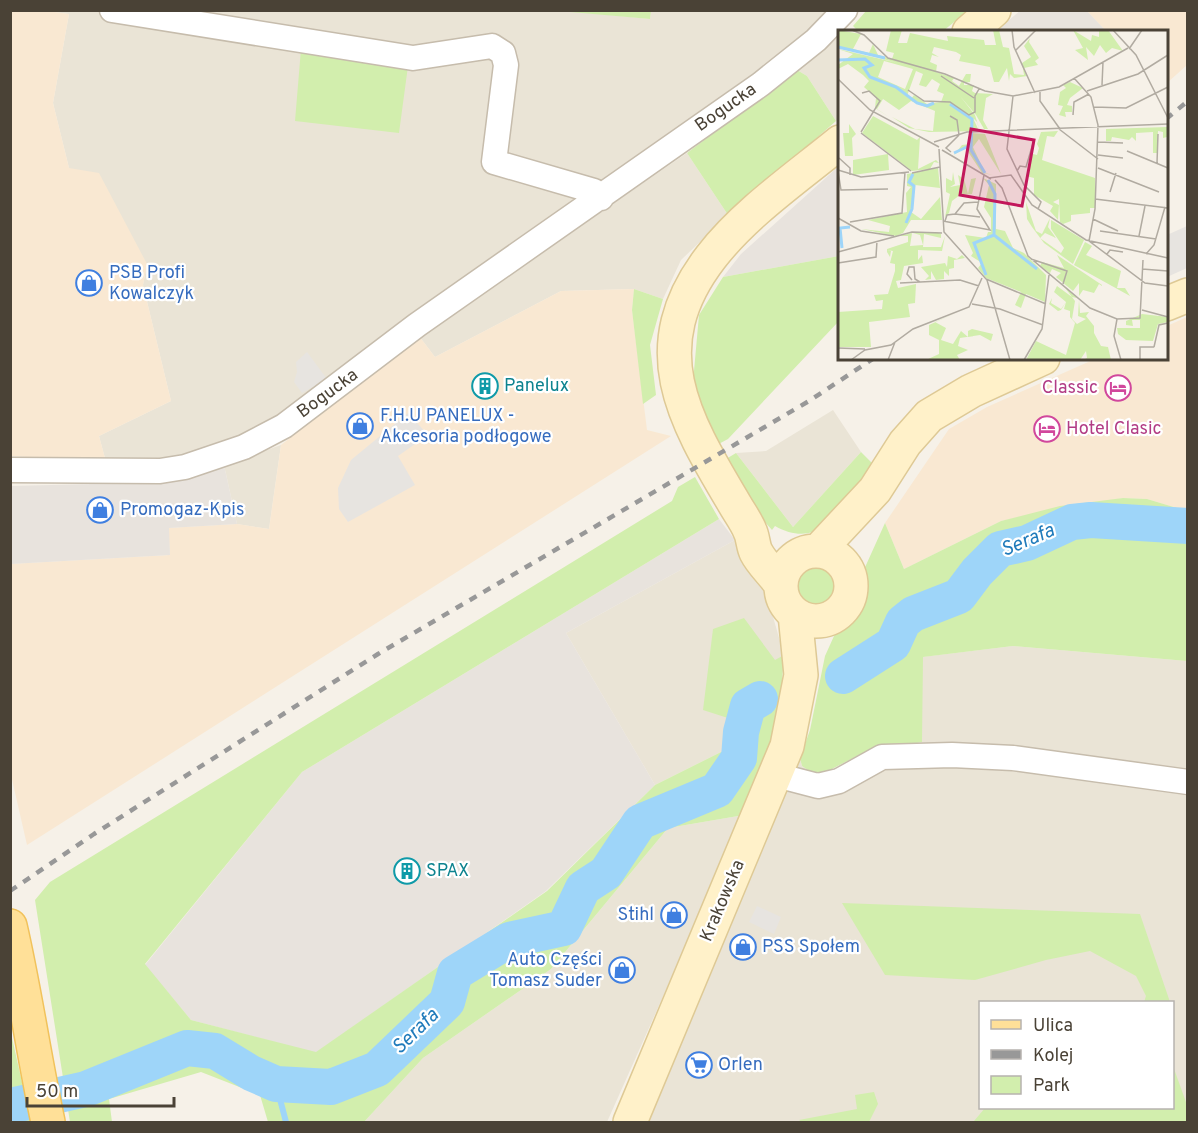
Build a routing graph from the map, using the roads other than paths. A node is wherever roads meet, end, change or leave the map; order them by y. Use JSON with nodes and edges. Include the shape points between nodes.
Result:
{"nodes":[{"id":1,"x":112,"y":10,"type":"edge"},
{"id":2,"x":845,"y":10,"type":"edge"},
{"id":3,"x":994,"y":10,"type":"edge"},
{"id":4,"x":971,"y":30,"type":"edge"},
{"id":5,"x":838,"y":144,"type":"edge"},
{"id":6,"x":601,"y":198,"type":"junction"},
{"id":7,"x":1188,"y":295,"type":"edge"},
{"id":8,"x":1168,"y":304,"type":"edge"},
{"id":9,"x":1039,"y":360,"type":"edge"},
{"id":10,"x":10,"y":470,"type":"edge"},
{"id":11,"x":875,"y":490,"type":"junction"},
{"id":12,"x":750,"y":529,"type":"junction"},
{"id":13,"x":812,"y":552,"type":"junction"},
{"id":14,"x":850,"y":577,"type":"junction"},
{"id":15,"x":788,"y":599,"type":"junction"},
{"id":16,"x":836,"y":615,"type":"junction"},
{"id":17,"x":801,"y":675,"type":"junction"},
{"id":18,"x":776,"y":775,"type":"junction"},
{"id":19,"x":1188,"y":782,"type":"edge"},
{"id":20,"x":10,"y":926,"type":"edge"},
{"id":21,"x":48,"y":1122,"type":"edge"},
{"id":22,"x":630,"y":1122,"type":"edge"}],
"edges":[{"from":1,"to":6,"type":"street","via":[[412,58],[492,46],[503,54],[506,65],[494,162],[594,191]]},
{"from":2,"to":6,"type":"street","name":"Bogucka","via":[[777,72]]},
{"from":3,"to":4,"type":"main road"},
{"from":5,"to":12,"type":"main road","via":[[748,219],[711,256],[689,290],[677,323],[673,361],[680,400],[698,442]]},
{"from":6,"to":10,"type":"street","name":"Bogucka","via":[[417,325],[265,437],[185,467],[160,471]]},
{"from":7,"to":8,"type":"main road"},
{"from":9,"to":11,"type":"main road","via":[[965,394],[929,416],[905,443]]},
{"from":11,"to":13,"type":"main road"},
{"from":11,"to":14,"type":"main road","via":[[853,549]]},
{"from":12,"to":13,"type":"main road"},
{"from":12,"to":15,"type":"main road","via":[[756,552]]},
{"from":13,"to":14,"type":"main road","via":[[838,558]]},
{"from":13,"to":15,"type":"main road","via":[[789,564]]},
{"from":14,"to":16,"type":"main road","via":[[849,598]]},
{"from":15,"to":16,"type":"main road","via":[[815,621]]},
{"from":15,"to":17,"type":"main road","name":"Krakowska"},
{"from":16,"to":17,"type":"main road","name":"Krakowska","via":[[822,631],[816,651]]},
{"from":17,"to":18,"type":"main road","name":"Krakowska","via":[[794,721]]},
{"from":18,"to":19,"type":"street","via":[[818,786],[839,781],[882,757],[952,755],[1014,758]]},
{"from":18,"to":22,"type":"main road","name":"Krakowska"},
{"from":20,"to":21,"type":"main road"}]}
